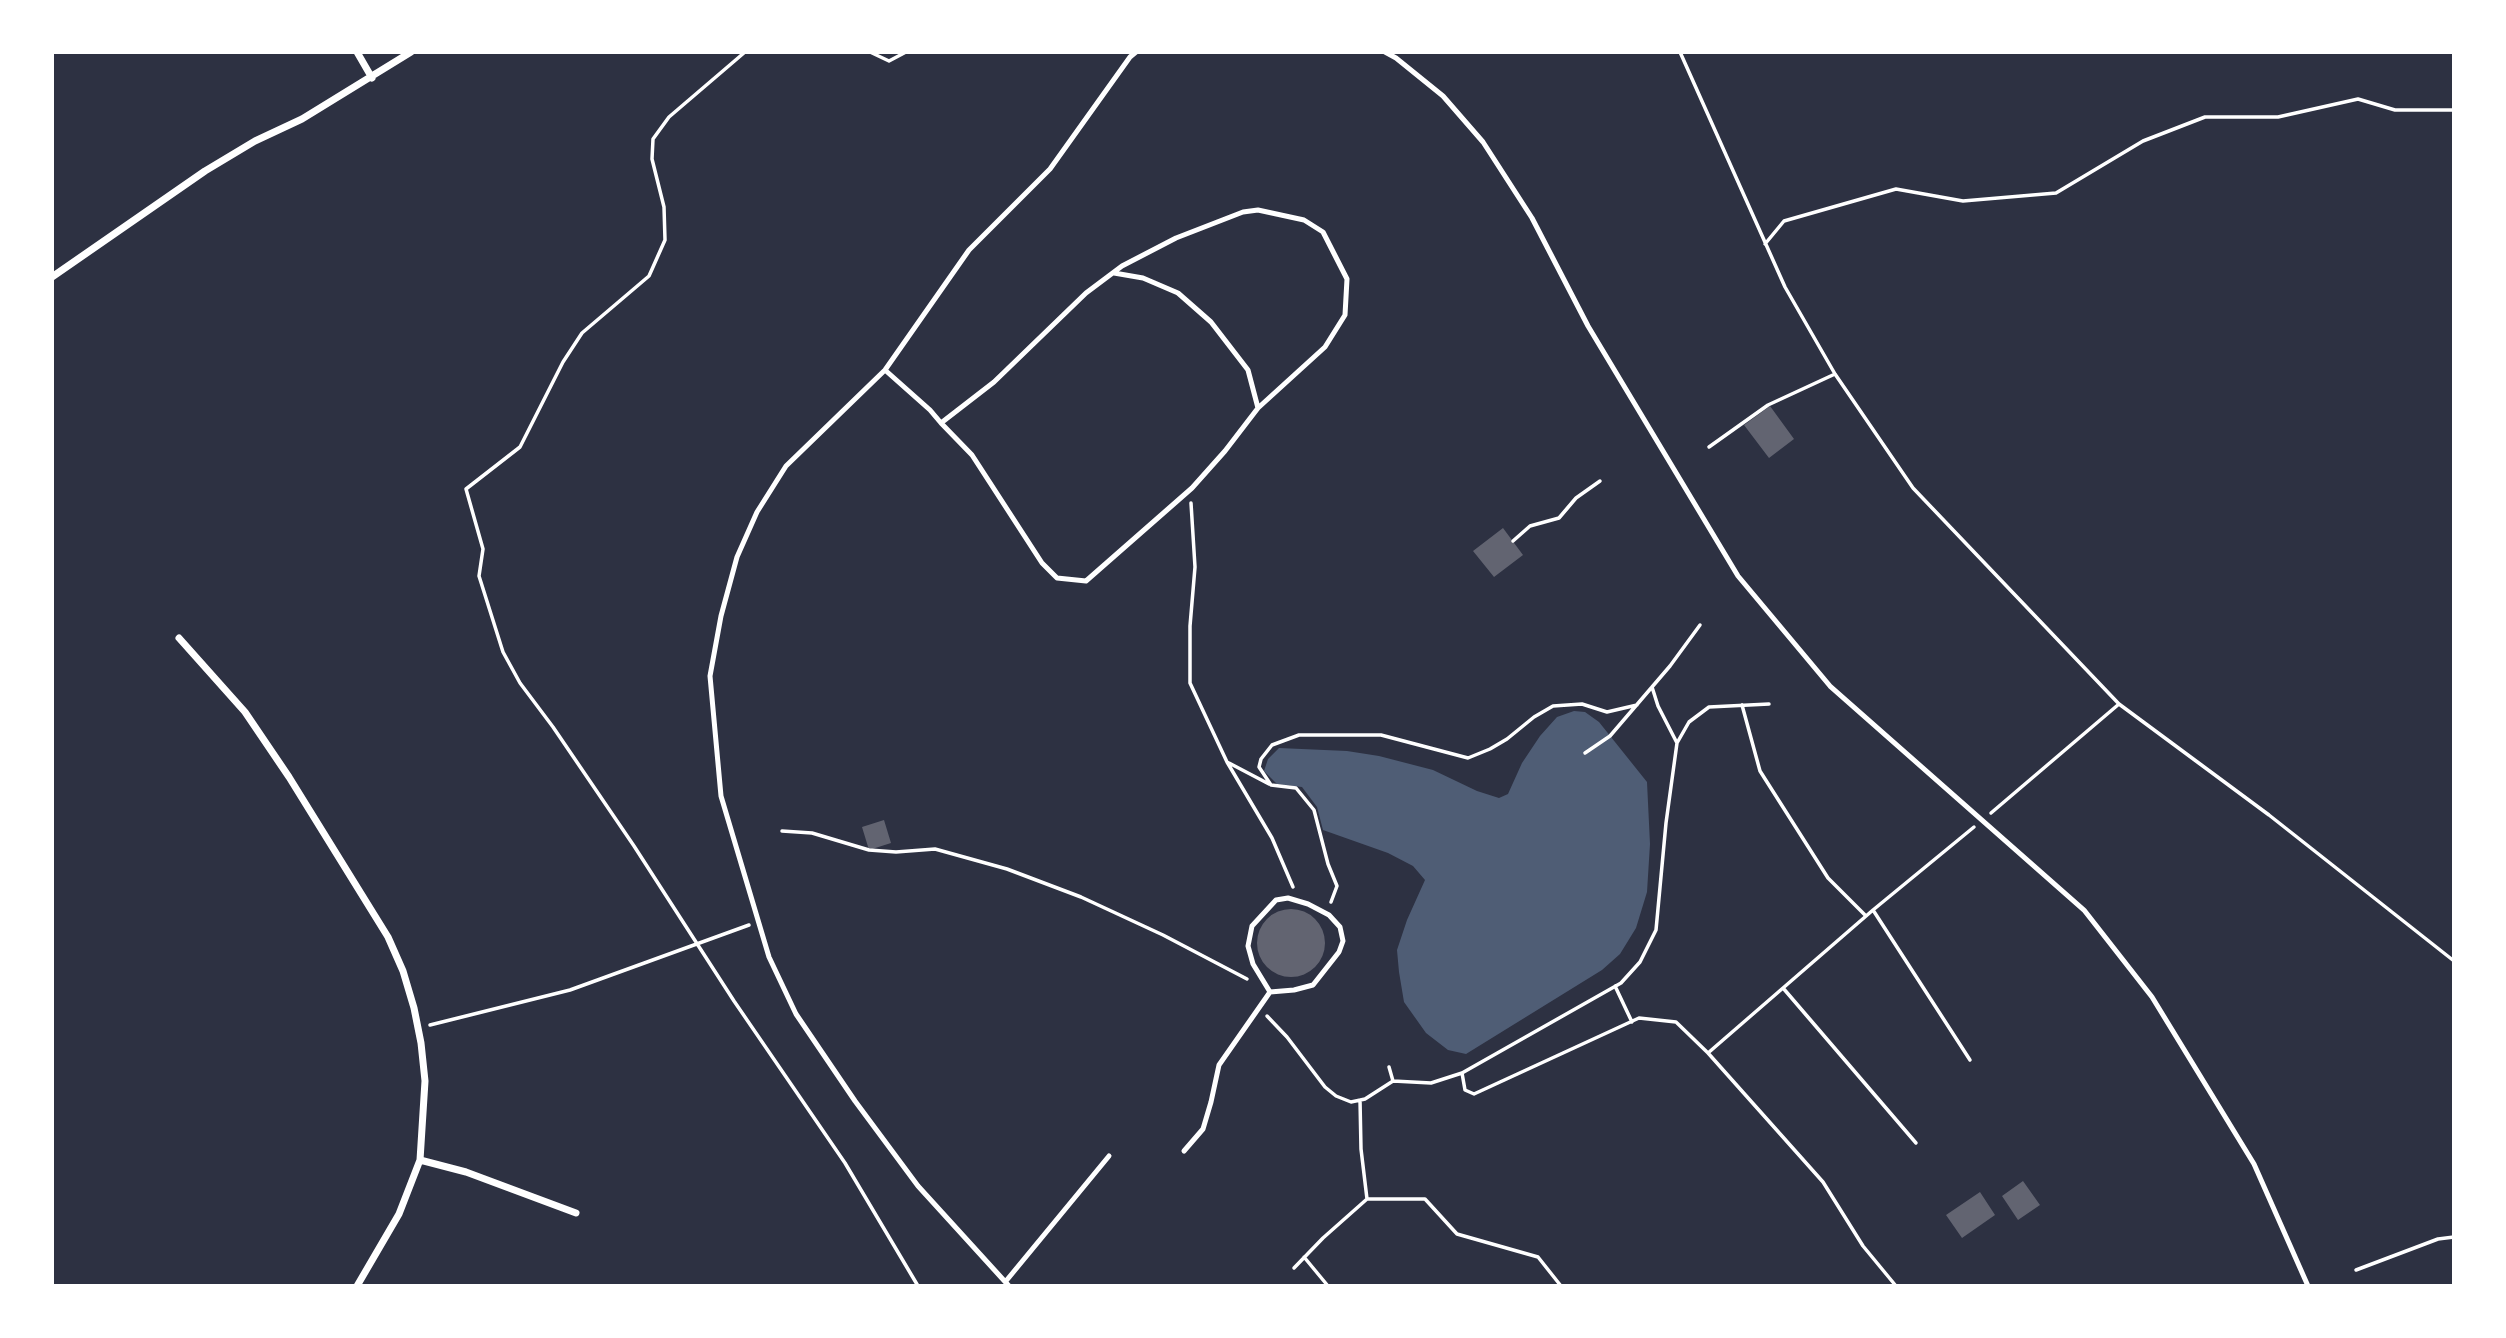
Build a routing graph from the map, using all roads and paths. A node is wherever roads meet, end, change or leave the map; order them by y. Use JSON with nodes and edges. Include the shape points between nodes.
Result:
{"nodes":[{"id":1,"x":357,"y":52,"type":"edge"},
{"id":2,"x":411,"y":52,"type":"edge"},
{"id":3,"x":745,"y":52,"type":"edge"},
{"id":4,"x":870,"y":52,"type":"edge"},
{"id":5,"x":906,"y":52,"type":"edge"},
{"id":6,"x":1136,"y":52,"type":"edge"},
{"id":7,"x":1385,"y":52,"type":"edge"},
{"id":8,"x":1680,"y":52,"type":"edge"},
{"id":9,"x":372,"y":78,"type":"junction"},
{"id":10,"x":2454,"y":110,"type":"edge"},
{"id":11,"x":1765,"y":244,"type":"junction"},
{"id":12,"x":1114,"y":273,"type":"junction"},
{"id":13,"x":52,"y":277,"type":"edge"},
{"id":14,"x":885,"y":370,"type":"junction"},
{"id":15,"x":1835,"y":374,"type":"junction"},
{"id":16,"x":1258,"y":408,"type":"junction"},
{"id":17,"x":941,"y":423,"type":"junction"},
{"id":18,"x":1709,"y":447,"type":"dead end"},
{"id":19,"x":1600,"y":481,"type":"dead end"},
{"id":20,"x":1192,"y":488,"type":"junction"},
{"id":21,"x":1513,"y":541,"type":"dead end"},
{"id":22,"x":1700,"y":625,"type":"dead end"},
{"id":23,"x":179,"y":638,"type":"dead end"},
{"id":24,"x":1652,"y":687,"type":"junction"},
{"id":25,"x":1769,"y":704,"type":"dead end"},
{"id":26,"x":2119,"y":704,"type":"junction"},
{"id":27,"x":1637,"y":705,"type":"junction"},
{"id":28,"x":1742,"y":705,"type":"junction"},
{"id":29,"x":1677,"y":743,"type":"junction"},
{"id":30,"x":1585,"y":753,"type":"dead end"},
{"id":31,"x":1227,"y":762,"type":"junction"},
{"id":32,"x":1271,"y":785,"type":"junction"},
{"id":33,"x":1982,"y":820,"type":"junction"},
{"id":34,"x":782,"y":831,"type":"dead end"},
{"id":35,"x":1300,"y":901,"type":"junction"},
{"id":36,"x":1873,"y":910,"type":"junction"},
{"id":37,"x":1327,"y":914,"type":"junction"},
{"id":38,"x":1866,"y":916,"type":"junction"},
{"id":39,"x":758,"y":922,"type":"junction"},
{"id":40,"x":699,"y":945,"type":"junction"},
{"id":41,"x":2454,"y":961,"type":"edge"},
{"id":42,"x":1615,"y":986,"type":"junction"},
{"id":43,"x":1783,"y":988,"type":"junction"},
{"id":44,"x":1270,"y":992,"type":"junction"},
{"id":45,"x":1258,"y":1007,"type":"junction"},
{"id":46,"x":1632,"y":1022,"type":"junction"},
{"id":47,"x":418,"y":1027,"type":"junction"},
{"id":48,"x":1708,"y":1053,"type":"junction"},
{"id":49,"x":1970,"y":1060,"type":"dead end"},
{"id":50,"x":1390,"y":1067,"type":"dead end"},
{"id":51,"x":1462,"y":1073,"type":"junction"},
{"id":52,"x":1393,"y":1081,"type":"junction"},
{"id":53,"x":1360,"y":1100,"type":"junction"},
{"id":54,"x":1916,"y":1143,"type":"dead end"},
{"id":55,"x":1184,"y":1151,"type":"dead end"},
{"id":56,"x":1108,"y":1156,"type":"dead end"},
{"id":57,"x":420,"y":1160,"type":"junction"},
{"id":58,"x":1367,"y":1199,"type":"junction"},
{"id":59,"x":576,"y":1213,"type":"dead end"},
{"id":60,"x":2454,"y":1237,"type":"edge"},
{"id":61,"x":1304,"y":1257,"type":"junction"},
{"id":62,"x":1294,"y":1268,"type":"dead end"},
{"id":63,"x":2356,"y":1270,"type":"dead end"},
{"id":64,"x":1008,"y":1284,"type":"edge"},
{"id":65,"x":357,"y":1286,"type":"edge"},
{"id":66,"x":918,"y":1286,"type":"edge"},
{"id":67,"x":1328,"y":1286,"type":"edge"},
{"id":68,"x":1561,"y":1286,"type":"edge"},
{"id":69,"x":1896,"y":1286,"type":"edge"},
{"id":70,"x":2308,"y":1286,"type":"edge"}],
"edges":[{"from":1,"to":9,"type":"street"},
{"from":2,"to":9,"type":"street"},
{"from":3,"to":40,"type":"path","via":[[669,117],[653,139],[665,240],[649,276],[582,333],[562,362],[520,447],[466,489],[483,549],[479,576],[503,652]]},
{"from":4,"to":5,"type":"path","via":[[889,61]]},
{"from":6,"to":14,"type":"lane","via":[[1050,169],[969,250]]},
{"from":7,"to":33,"type":"lane","via":[[1443,96],[1483,142],[1532,218],[1588,326],[1738,576],[1830,686]]},
{"from":8,"to":11,"type":"path"},
{"from":9,"to":13,"type":"street","via":[[205,171]]},
{"from":10,"to":11,"type":"path","via":[[2395,110],[2358,99],[2277,117],[2205,117],[2143,141],[2056,193],[1963,201],[1896,189],[1784,221]]},
{"from":11,"to":15,"type":"path"},
{"from":12,"to":16,"type":"lane","via":[[1143,278],[1178,293],[1211,323],[1248,370]]},
{"from":12,"to":16,"type":"lane","via":[[1176,239],[1243,212],[1258,210],[1304,220],[1323,232],[1347,279],[1345,316],[1325,347]]},
{"from":12,"to":17,"type":"lane","via":[[1086,293],[994,382]]},
{"from":14,"to":17,"type":"lane"},
{"from":14,"to":39,"type":"lane","via":[[786,466],[757,512],[737,557],[721,617],[710,676],[721,796]]},
{"from":15,"to":18,"type":"path","via":[[1768,405]]},
{"from":15,"to":26,"type":"path","via":[[1913,488]]},
{"from":16,"to":20,"type":"lane"},
{"from":17,"to":20,"type":"lane","via":[[972,455],[1042,563],[1058,578],[1086,581]]},
{"from":19,"to":21,"type":"path","via":[[1559,518],[1530,526]]},
{"from":20,"to":31,"type":"path","via":[[1195,567],[1189,683]]},
{"from":22,"to":24,"type":"path"},
{"from":23,"to":47,"type":"street","via":[[246,712],[361,891],[403,971]]},
{"from":24,"to":27,"type":"path"},
{"from":24,"to":29,"type":"path"},
{"from":25,"to":28,"type":"path"},
{"from":26,"to":33,"type":"path"},
{"from":26,"to":41,"type":"path"},
{"from":27,"to":30,"type":"path","via":[[1610,736]]},
{"from":27,"to":32,"type":"path","via":[[1607,712],[1582,704],[1553,706],[1507,739],[1468,758],[1381,735],[1299,735],[1272,745],[1261,759],[1259,767]]},
{"from":28,"to":29,"type":"path","via":[[1709,707],[1689,722]]},
{"from":28,"to":38,"type":"path","via":[[1760,771],[1828,878]]},
{"from":29,"to":42,"type":"path","via":[[1656,930],[1640,962]]},
{"from":31,"to":32,"type":"path"},
{"from":31,"to":35,"type":"path","via":[[1272,838]]},
{"from":32,"to":37,"type":"path","via":[[1296,789],[1314,810],[1336,886]]},
{"from":33,"to":36,"type":"path"},
{"from":33,"to":70,"type":"lane","via":[[2084,910],[2152,997],[2254,1164]]},
{"from":34,"to":44,"type":"path","via":[[812,833],[869,850],[934,849],[1007,869],[1163,935]]},
{"from":35,"to":37,"type":"lane"},
{"from":35,"to":44,"type":"lane","via":[[1276,900],[1252,926],[1248,946]]},
{"from":36,"to":38,"type":"path"},
{"from":36,"to":49,"type":"path"},
{"from":37,"to":44,"type":"lane","via":[[1340,927],[1343,941],[1339,952],[1313,985]]},
{"from":38,"to":43,"type":"path"},
{"from":39,"to":40,"type":"path"},
{"from":39,"to":64,"type":"lane","via":[[796,1014],[848,1090],[918,1186]]},
{"from":40,"to":47,"type":"path","via":[[570,990]]},
{"from":40,"to":66,"type":"path","via":[[845,1163]]},
{"from":42,"to":46,"type":"path"},
{"from":42,"to":51,"type":"path"},
{"from":43,"to":48,"type":"path"},
{"from":43,"to":54,"type":"path"},
{"from":44,"to":45,"type":"lane"},
{"from":45,"to":53,"type":"path","via":[[1325,1087],[1351,1102]]},
{"from":45,"to":55,"type":"lane","via":[[1219,1065],[1203,1129]]},
{"from":46,"to":48,"type":"path","via":[[1639,1018],[1676,1023]]},
{"from":46,"to":51,"type":"path","via":[[1474,1094],[1465,1090]]},
{"from":47,"to":57,"type":"street","via":[[425,1081]]},
{"from":48,"to":69,"type":"path","via":[[1823,1182],[1863,1246]]},
{"from":50,"to":52,"type":"path"},
{"from":51,"to":52,"type":"path","via":[[1431,1083]]},
{"from":52,"to":53,"type":"path"},
{"from":53,"to":58,"type":"path"},
{"from":56,"to":64,"type":"lane"},
{"from":57,"to":59,"type":"street"},
{"from":57,"to":65,"type":"street","via":[[399,1214]]},
{"from":58,"to":61,"type":"path"},
{"from":58,"to":68,"type":"path","via":[[1425,1199],[1457,1234],[1538,1257]]},
{"from":60,"to":63,"type":"path"},
{"from":61,"to":62,"type":"path"},
{"from":61,"to":67,"type":"path"}]}
